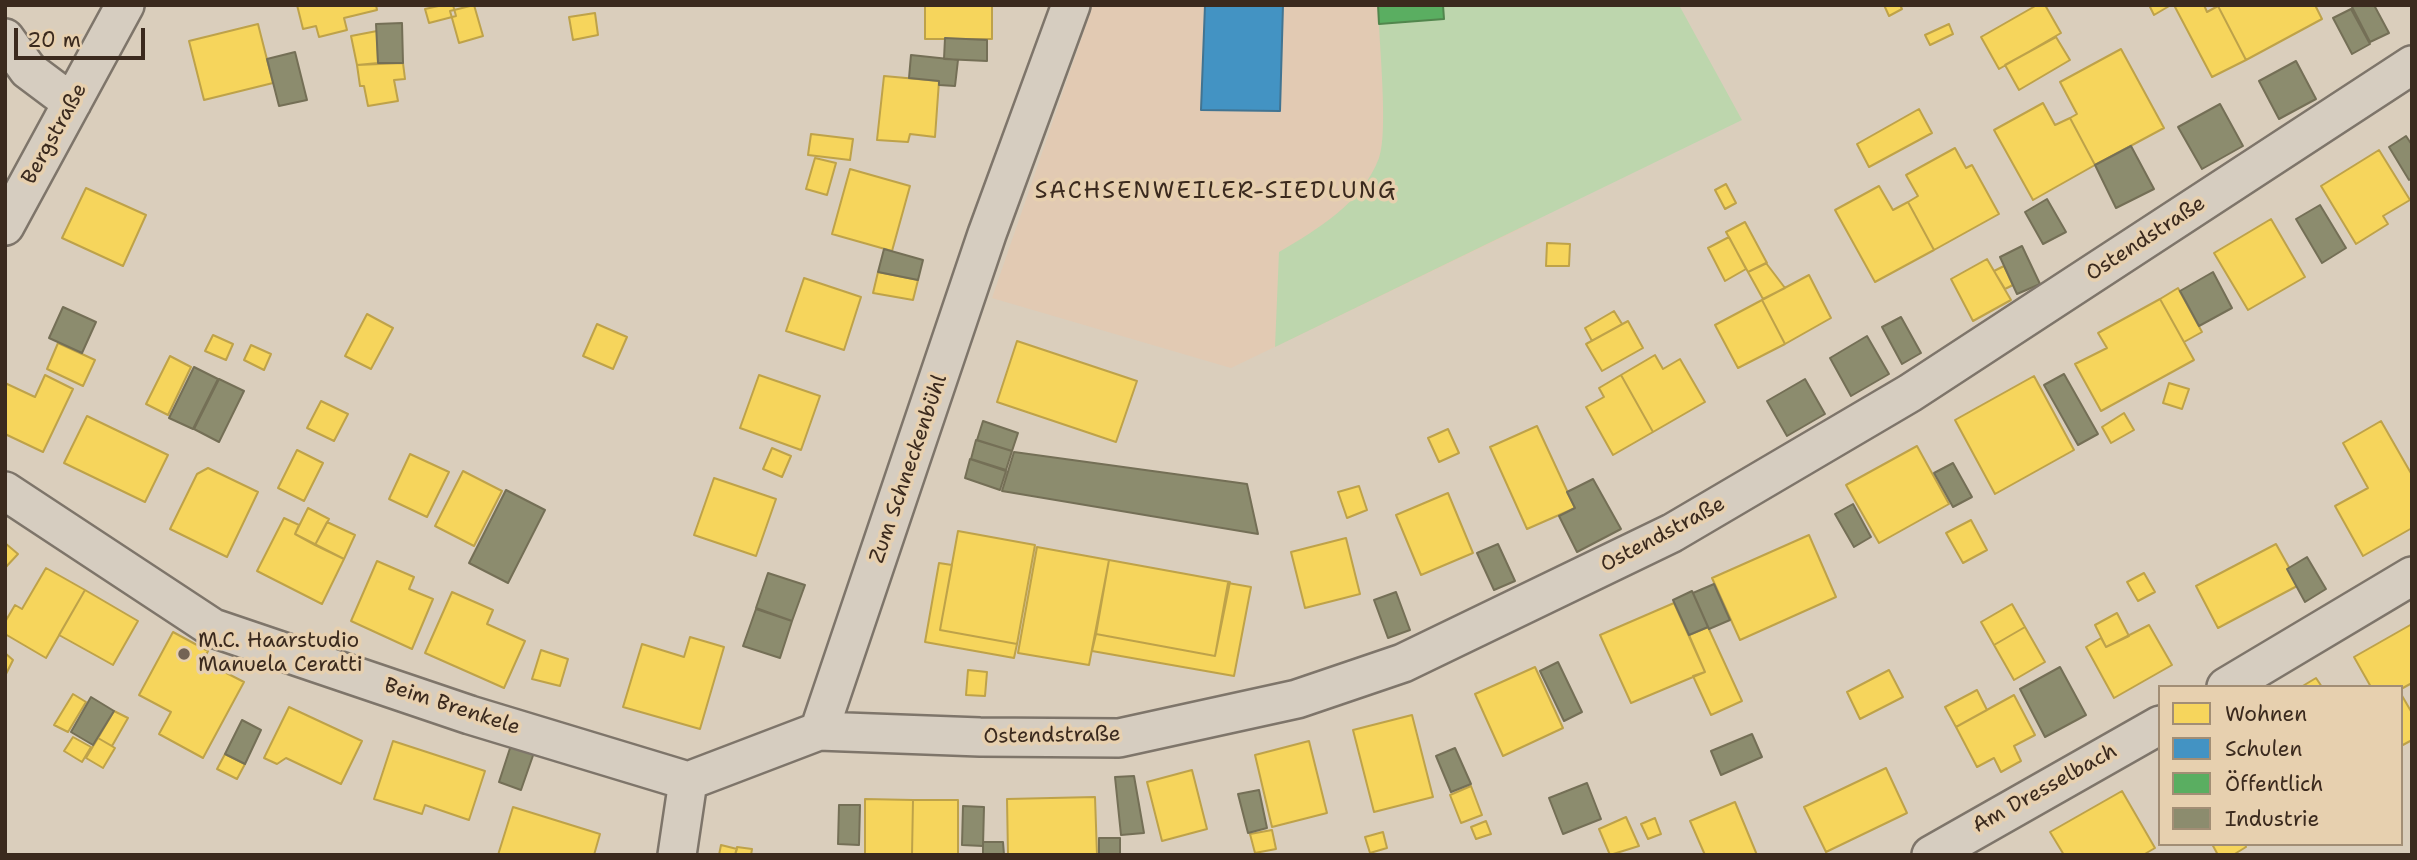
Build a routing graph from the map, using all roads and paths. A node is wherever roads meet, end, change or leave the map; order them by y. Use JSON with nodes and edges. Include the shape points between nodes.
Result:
{"nodes":[{"id":1,"x":1071,"y":5,"type":"edge"},
{"id":2,"x":126,"y":6,"type":"edge"},
{"id":3,"x":5,"y":38,"type":"edge"},
{"id":4,"x":2412,"y":65,"type":"edge"},
{"id":5,"x":72,"y":103,"type":"junction"},
{"id":6,"x":5,"y":226,"type":"edge"},
{"id":7,"x":5,"y":491,"type":"edge"},
{"id":8,"x":2412,"y":576,"type":"edge"},
{"id":9,"x":2229,"y":685,"type":"edge"},
{"id":10,"x":2158,"y":726,"type":"edge"},
{"id":11,"x":819,"y":731,"type":"junction"},
{"id":12,"x":688,"y":781,"type":"junction"},
{"id":13,"x":677,"y":855,"type":"edge"},
{"id":14,"x":1931,"y":855,"type":"edge"}],
"edges":[{"from":1,"to":11,"type":"street","name":"Zum Schneckenbühl","via":[[987,234]]},
{"from":2,"to":5,"type":"street","name":"Bergstraße"},
{"from":3,"to":5,"type":"street","via":[[28,71]]},
{"from":4,"to":11,"type":"street","name":"Ostendstraße","via":[[1910,393],[1672,533],[1403,663],[1297,699],[1119,738]]},
{"from":5,"to":6,"type":"street","name":"Bergstraße"},
{"from":7,"to":12,"type":"street","name":"Beim Brenkele","via":[[213,628],[470,715]]},
{"from":8,"to":9,"type":"street"},
{"from":10,"to":14,"type":"street","name":"Am Dresselbach"},
{"from":11,"to":12,"type":"street"},
{"from":12,"to":13,"type":"street"}]}
